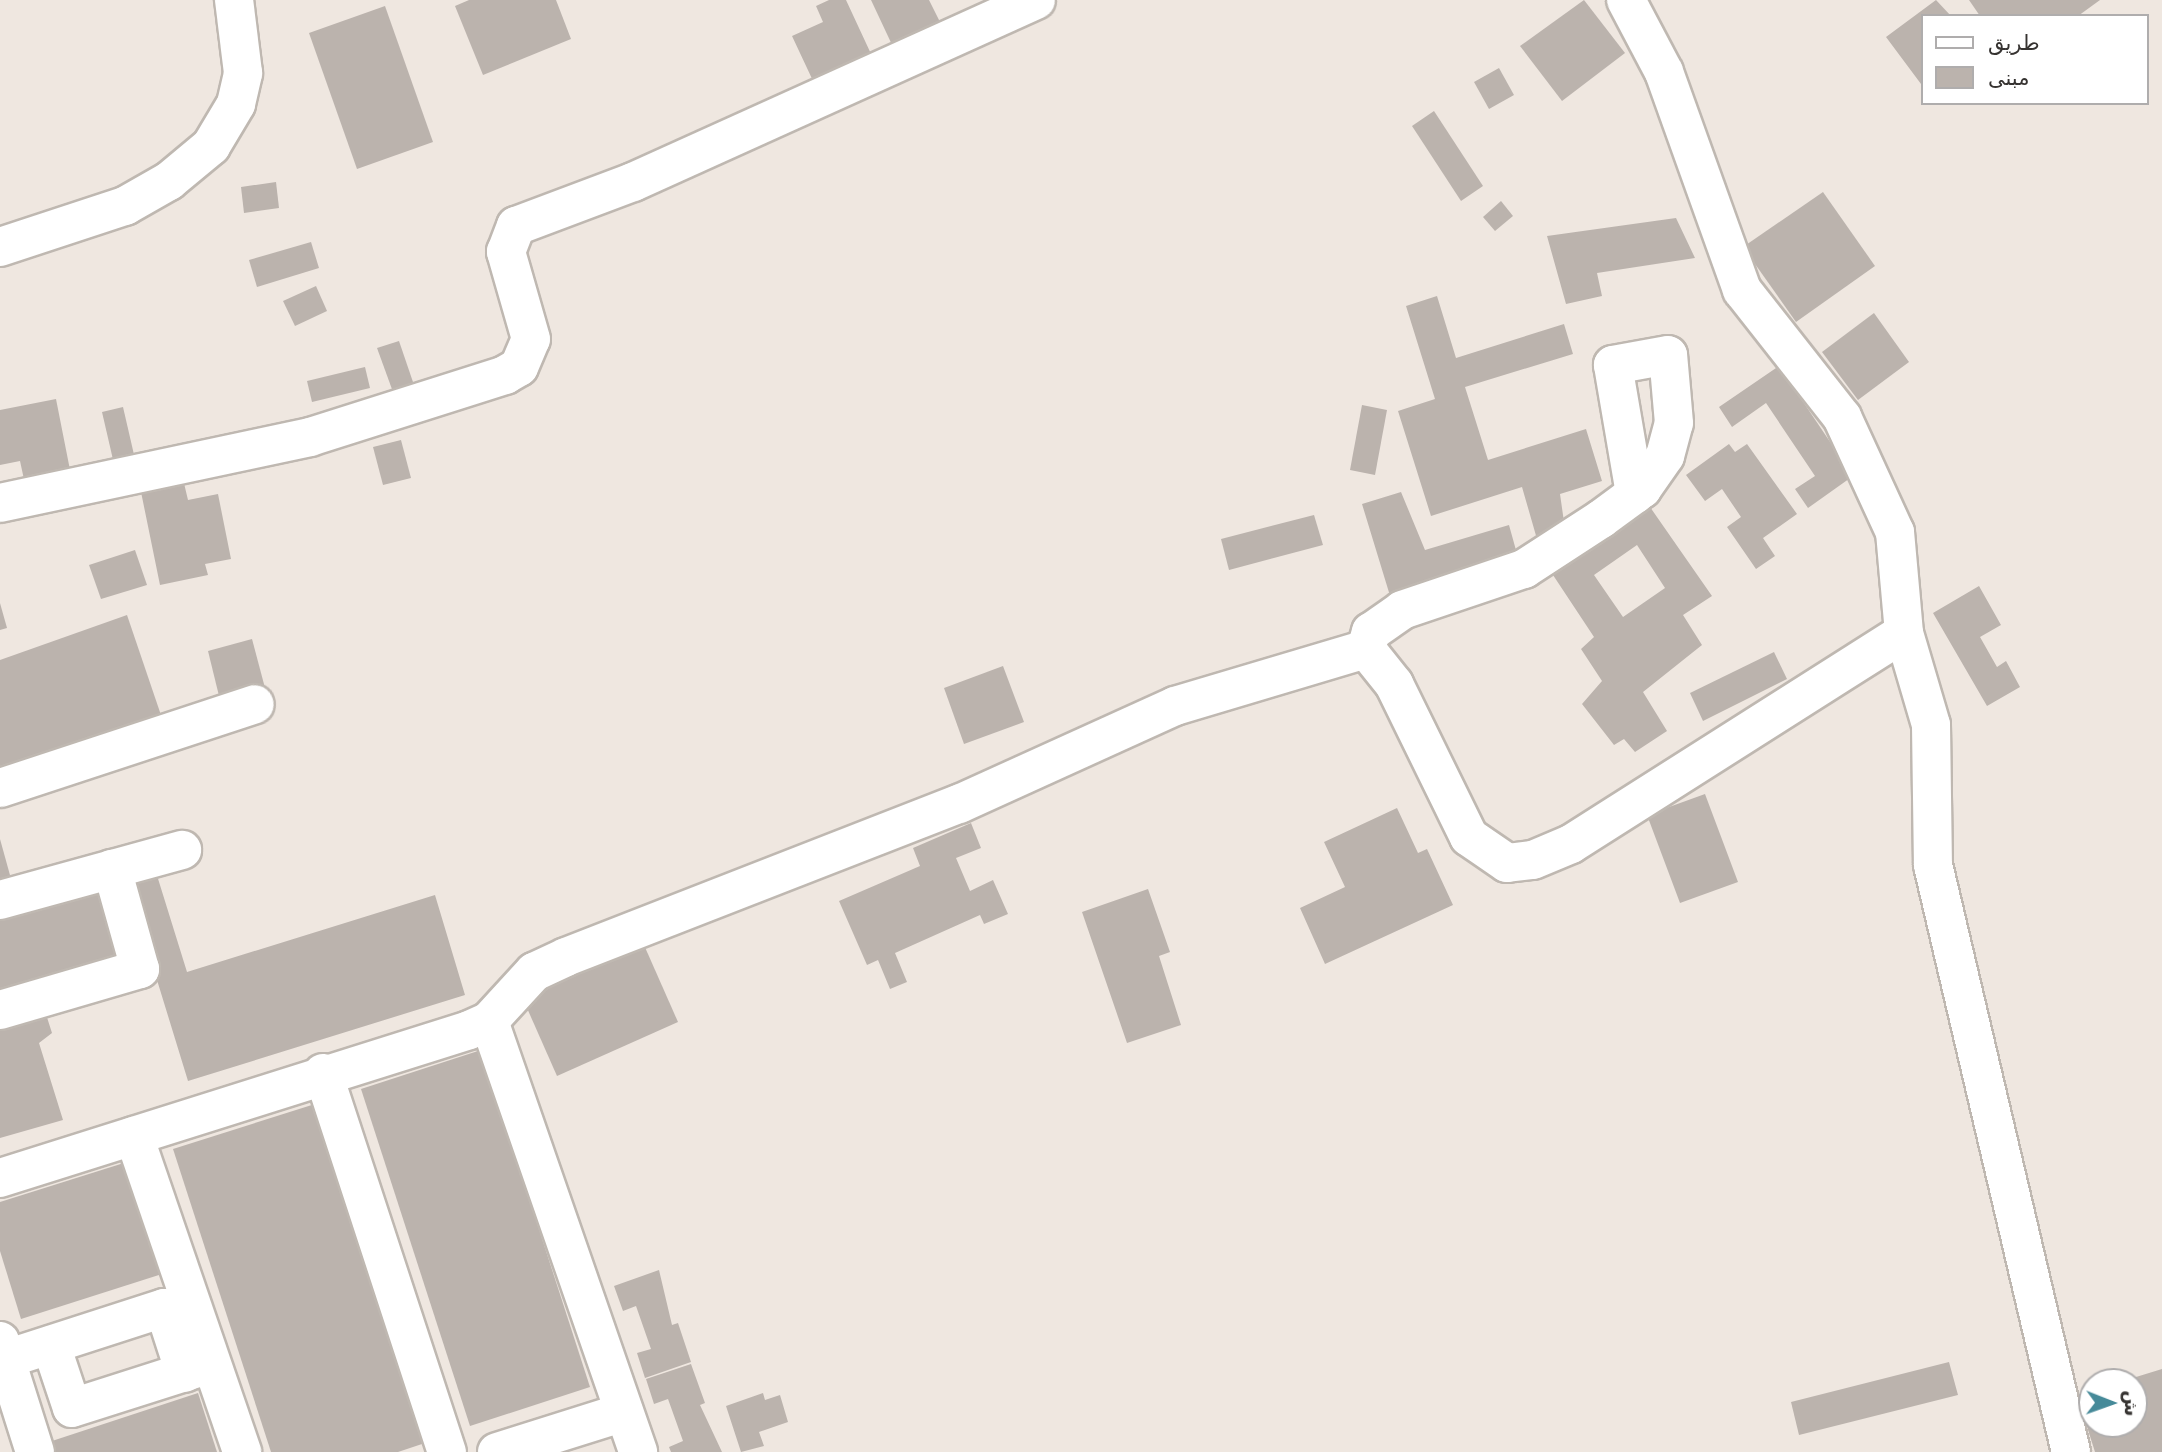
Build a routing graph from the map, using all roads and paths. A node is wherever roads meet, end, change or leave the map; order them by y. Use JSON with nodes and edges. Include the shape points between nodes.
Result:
{"nodes":[{"id":1,"x":234,"y":0,"type":"edge"},
{"id":2,"x":1036,"y":0,"type":"edge"},
{"id":3,"x":1626,"y":0,"type":"edge"},
{"id":4,"x":0,"y":247,"type":"edge"},
{"id":5,"x":1635,"y":494,"type":"dead end"},
{"id":6,"x":0,"y":503,"type":"edge"},
{"id":7,"x":1904,"y":633,"type":"junction"},
{"id":8,"x":1366,"y":649,"type":"junction"},
{"id":9,"x":255,"y":704,"type":"dead end"},
{"id":10,"x":0,"y":788,"type":"edge"},
{"id":11,"x":182,"y":850,"type":"dead end"},
{"id":12,"x":112,"y":869,"type":"junction"},
{"id":13,"x":0,"y":901,"type":"edge"},
{"id":14,"x":0,"y":1010,"type":"edge"},
{"id":15,"x":489,"y":1021,"type":"junction"},
{"id":16,"x":323,"y":1073,"type":"junction"},
{"id":17,"x":134,"y":1136,"type":"junction"},
{"id":18,"x":0,"y":1178,"type":"edge"},
{"id":19,"x":51,"y":1345,"type":"junction"},
{"id":20,"x":3,"y":1350,"type":"edge"},
{"id":21,"x":198,"y":1368,"type":"junction"},
{"id":22,"x":624,"y":1412,"type":"junction"},
{"id":23,"x":35,"y":1452,"type":"edge"},
{"id":24,"x":242,"y":1452,"type":"edge"},
{"id":25,"x":447,"y":1452,"type":"edge"},
{"id":26,"x":497,"y":1452,"type":"edge"},
{"id":27,"x":638,"y":1452,"type":"edge"},
{"id":28,"x":2071,"y":1452,"type":"edge"}],
"edges":[{"from":1,"to":4,"type":"street","via":[[243,73],[231,115],[211,146],[169,181],[125,206]]},
{"from":2,"to":6,"type":"street","via":[[633,182],[516,226],[506,252],[531,339],[519,366],[505,375],[310,437]]},
{"from":3,"to":7,"type":"street","via":[[1664,72],[1742,290],[1842,417],[1878,486],[1895,532]]},
{"from":5,"to":8,"type":"street","via":[[1524,569],[1402,610],[1371,632]]},
{"from":7,"to":8,"type":"street","via":[[1571,844],[1533,860],[1507,863],[1469,837],[1394,684]]},
{"from":7,"to":28,"type":"street","via":[[1931,725],[1933,865]]},
{"from":8,"to":15,"type":"street","via":[[1175,706],[959,804],[566,957],[534,972]]},
{"from":9,"to":10,"type":"street"},
{"from":11,"to":12,"type":"street"},
{"from":12,"to":13,"type":"street"},
{"from":12,"to":14,"type":"street","via":[[139,969]]},
{"from":15,"to":16,"type":"street"},
{"from":15,"to":22,"type":"street"},
{"from":16,"to":17,"type":"street"},
{"from":16,"to":25,"type":"street"},
{"from":17,"to":18,"type":"street"},
{"from":17,"to":21,"type":"street"},
{"from":19,"to":20,"type":"street"},
{"from":19,"to":21,"type":"street","via":[[164,1308]]},
{"from":19,"to":21,"type":"street","via":[[72,1409]]},
{"from":20,"to":23,"type":"street"},
{"from":21,"to":24,"type":"street"},
{"from":22,"to":26,"type":"street"},
{"from":22,"to":27,"type":"street"}]}
